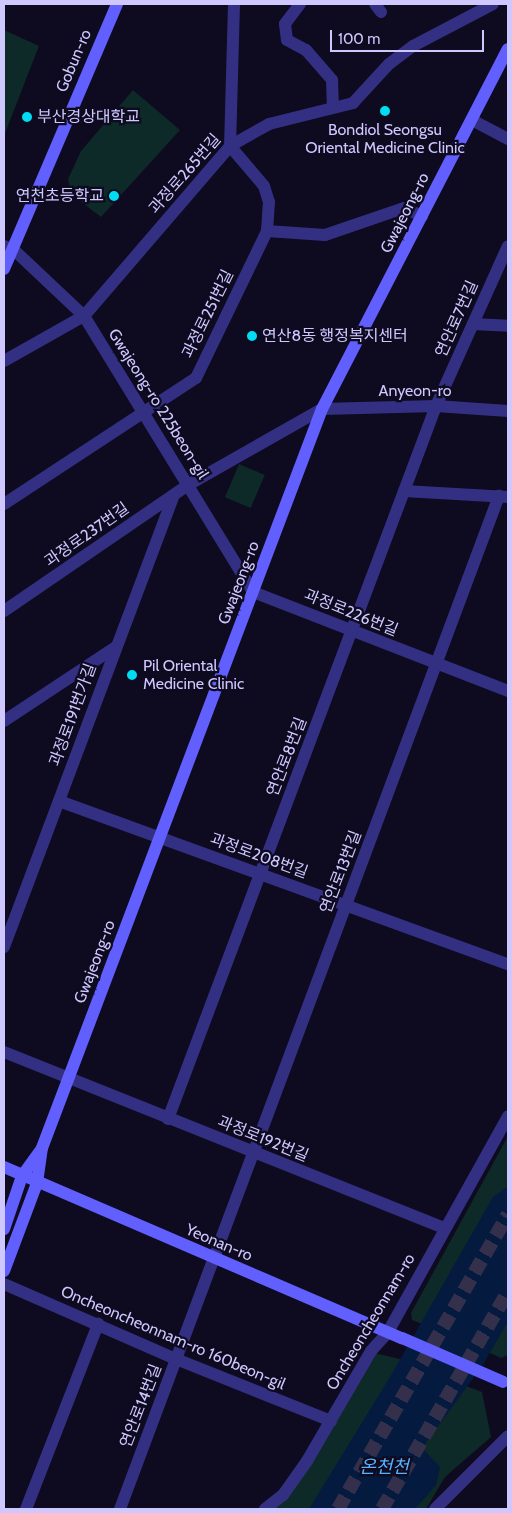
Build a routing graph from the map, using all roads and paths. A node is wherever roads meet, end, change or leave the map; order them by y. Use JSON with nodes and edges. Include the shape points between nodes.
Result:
{"nodes":[{"id":1,"x":117,"y":4,"type":"edge"},
{"id":2,"x":234,"y":4,"type":"edge"},
{"id":3,"x":300,"y":4,"type":"edge"},
{"id":4,"x":493,"y":4,"type":"edge"},
{"id":5,"x":508,"y":49,"type":"edge"},
{"id":6,"x":334,"y":107,"type":"junction"},
{"id":7,"x":472,"y":120,"type":"junction"},
{"id":8,"x":508,"y":138,"type":"edge"},
{"id":9,"x":230,"y":146,"type":"junction"},
{"id":10,"x":422,"y":216,"type":"junction"},
{"id":11,"x":267,"y":231,"type":"junction"},
{"id":12,"x":508,"y":246,"type":"edge"},
{"id":13,"x":9,"y":248,"type":"edge"},
{"id":14,"x":4,"y":269,"type":"edge"},
{"id":15,"x":84,"y":316,"type":"junction"},
{"id":16,"x":473,"y":324,"type":"junction"},
{"id":17,"x":508,"y":326,"type":"edge"},
{"id":18,"x":4,"y":360,"type":"edge"},
{"id":19,"x":436,"y":406,"type":"junction"},
{"id":20,"x":322,"y":409,"type":"junction"},
{"id":21,"x":143,"y":411,"type":"junction"},
{"id":22,"x":508,"y":411,"type":"edge"},
{"id":23,"x":188,"y":485,"type":"junction"},
{"id":24,"x":404,"y":490,"type":"junction"},
{"id":25,"x":174,"y":494,"type":"junction"},
{"id":26,"x":504,"y":496,"type":"edge"},
{"id":27,"x":4,"y":504,"type":"edge"},
{"id":28,"x":253,"y":592,"type":"junction"},
{"id":29,"x":4,"y":611,"type":"edge"},
{"id":30,"x":351,"y":631,"type":"junction"},
{"id":31,"x":116,"y":647,"type":"junction"},
{"id":32,"x":436,"y":664,"type":"junction"},
{"id":33,"x":508,"y":691,"type":"edge"},
{"id":34,"x":4,"y":720,"type":"edge"},
{"id":35,"x":59,"y":801,"type":"junction"},
{"id":36,"x":160,"y":837,"type":"junction"},
{"id":37,"x":260,"y":874,"type":"junction"},
{"id":38,"x":346,"y":906,"type":"junction"},
{"id":39,"x":4,"y":947,"type":"edge"},
{"id":40,"x":508,"y":964,"type":"edge"},
{"id":41,"x":4,"y":1052,"type":"edge"},
{"id":42,"x":69,"y":1079,"type":"junction"},
{"id":43,"x":508,"y":1116,"type":"edge"},
{"id":44,"x":168,"y":1119,"type":"junction"},
{"id":45,"x":42,"y":1148,"type":"junction"},
{"id":46,"x":253,"y":1152,"type":"junction"},
{"id":47,"x":4,"y":1167,"type":"edge"},
{"id":48,"x":22,"y":1176,"type":"junction"},
{"id":49,"x":37,"y":1183,"type":"junction"},
{"id":50,"x":445,"y":1228,"type":"junction"},
{"id":51,"x":4,"y":1229,"type":"edge"},
{"id":52,"x":214,"y":1259,"type":"junction"},
{"id":53,"x":4,"y":1271,"type":"edge"},
{"id":54,"x":4,"y":1284,"type":"edge"},
{"id":55,"x":98,"y":1324,"type":"junction"},
{"id":56,"x":388,"y":1332,"type":"junction"},
{"id":57,"x":176,"y":1360,"type":"junction"},
{"id":58,"x":506,"y":1383,"type":"edge"},
{"id":59,"x":331,"y":1421,"type":"junction"},
{"id":60,"x":508,"y":1436,"type":"edge"},
{"id":61,"x":26,"y":1509,"type":"edge"},
{"id":62,"x":120,"y":1509,"type":"edge"},
{"id":63,"x":266,"y":1509,"type":"edge"},
{"id":64,"x":435,"y":1509,"type":"edge"}],
"edges":[{"from":1,"to":13,"type":"main road","name":"Gobun-ro"},
{"from":2,"to":9,"type":"street"},
{"from":3,"to":6,"type":"street","via":[[286,24],[287,40],[306,50],[332,80]]},
{"from":4,"to":6,"type":"street","name":"과정로265번길","via":[[413,46],[390,64],[353,102]]},
{"from":5,"to":7,"type":"main road","name":"Gwajeong-ro"},
{"from":6,"to":9,"type":"street","name":"과정로265번길","via":[[270,124]]},
{"from":7,"to":8,"type":"street"},
{"from":7,"to":10,"type":"main road","name":"Gwajeong-ro"},
{"from":9,"to":11,"type":"street","via":[[264,186],[269,202]]},
{"from":9,"to":15,"type":"street","name":"과정로265번길"},
{"from":10,"to":11,"type":"street","via":[[404,208],[325,235]]},
{"from":10,"to":20,"type":"main road","name":"Gwajeong-ro"},
{"from":11,"to":21,"type":"street","name":"과정로251번길","via":[[196,378]]},
{"from":12,"to":16,"type":"street","name":"연안로7번길"},
{"from":13,"to":14,"type":"main road","name":"Gobun-ro"},
{"from":13,"to":15,"type":"street","name":"Gwajeong-ro 225beon-gil"},
{"from":15,"to":18,"type":"street","name":"과정로265번길"},
{"from":15,"to":21,"type":"street","name":"Gwajeong-ro 225beon-gil"},
{"from":16,"to":17,"type":"street"},
{"from":16,"to":19,"type":"street","name":"연안로7번길"},
{"from":19,"to":20,"type":"street","name":"Anyeon-ro"},
{"from":19,"to":22,"type":"street","name":"Anyeon-ro"},
{"from":19,"to":24,"type":"street","name":"연안로8번길"},
{"from":20,"to":23,"type":"street","name":"과정로237번길"},
{"from":20,"to":28,"type":"main road","name":"Gwajeong-ro"},
{"from":21,"to":23,"type":"street","name":"Gwajeong-ro 225beon-gil"},
{"from":21,"to":27,"type":"street","name":"과정로251번길"},
{"from":23,"to":25,"type":"street","name":"과정로237번길"},
{"from":23,"to":28,"type":"street","name":"Gwajeong-ro 225beon-gil"},
{"from":24,"to":26,"type":"street"},
{"from":24,"to":30,"type":"street","name":"연안로8번길"},
{"from":25,"to":29,"type":"street","name":"과정로237번길"},
{"from":25,"to":31,"type":"street","name":"과정로191번가길"},
{"from":26,"to":32,"type":"street","name":"연안로13번길"},
{"from":28,"to":30,"type":"street","name":"과정로226번길"},
{"from":28,"to":36,"type":"main road","name":"Gwajeong-ro"},
{"from":30,"to":32,"type":"street","name":"과정로226번길"},
{"from":30,"to":37,"type":"street","name":"연안로8번길"},
{"from":31,"to":34,"type":"street"},
{"from":31,"to":35,"type":"street","name":"과정로191번가길"},
{"from":32,"to":33,"type":"street","name":"과정로226번길"},
{"from":32,"to":38,"type":"street","name":"연안로13번길"},
{"from":35,"to":36,"type":"street","name":"과정로208번길"},
{"from":35,"to":39,"type":"street","name":"과정로191번가길"},
{"from":36,"to":37,"type":"street","name":"과정로208번길"},
{"from":36,"to":42,"type":"main road","name":"Gwajeong-ro"},
{"from":37,"to":38,"type":"street","name":"과정로208번길"},
{"from":37,"to":44,"type":"street","name":"연안로8번길"},
{"from":38,"to":40,"type":"street","name":"과정로208번길"},
{"from":38,"to":46,"type":"street","name":"연안로13번길"},
{"from":41,"to":42,"type":"street","name":"과정로192번길"},
{"from":42,"to":44,"type":"street","name":"과정로192번길"},
{"from":42,"to":45,"type":"main road","name":"Gwajeong-ro"},
{"from":43,"to":50,"type":"street","name":"Oncheoncheonnam-ro"},
{"from":44,"to":46,"type":"street","name":"과정로192번길"},
{"from":45,"to":48,"type":"main road"},
{"from":45,"to":49,"type":"main road"},
{"from":46,"to":50,"type":"street","name":"과정로192번길"},
{"from":46,"to":52,"type":"street","name":"연안로13번길"},
{"from":47,"to":48,"type":"main road"},
{"from":48,"to":49,"type":"main road"},
{"from":48,"to":51,"type":"main road"},
{"from":49,"to":52,"type":"main road","name":"Yeonan-ro"},
{"from":49,"to":53,"type":"main road"},
{"from":50,"to":56,"type":"street","name":"Oncheoncheonnam-ro"},
{"from":52,"to":56,"type":"main road","name":"Yeonan-ro"},
{"from":52,"to":57,"type":"street","name":"연안로14번길"},
{"from":54,"to":55,"type":"street","name":"Oncheoncheonnam-ro 160beon-gil"},
{"from":55,"to":57,"type":"street","name":"Oncheoncheonnam-ro 160beon-gil"},
{"from":55,"to":61,"type":"street"},
{"from":56,"to":58,"type":"main road","name":"Yeonan-ro","bridge":true},
{"from":56,"to":59,"type":"street","name":"Oncheoncheonnam-ro","via":[[371,1351]]},
{"from":57,"to":59,"type":"street","name":"Oncheoncheonnam-ro 160beon-gil"},
{"from":57,"to":62,"type":"street","name":"연안로14번길"},
{"from":59,"to":63,"type":"street","name":"Oncheoncheonnam-ro","via":[[283,1495]]},
{"from":60,"to":64,"type":"street"}]}
